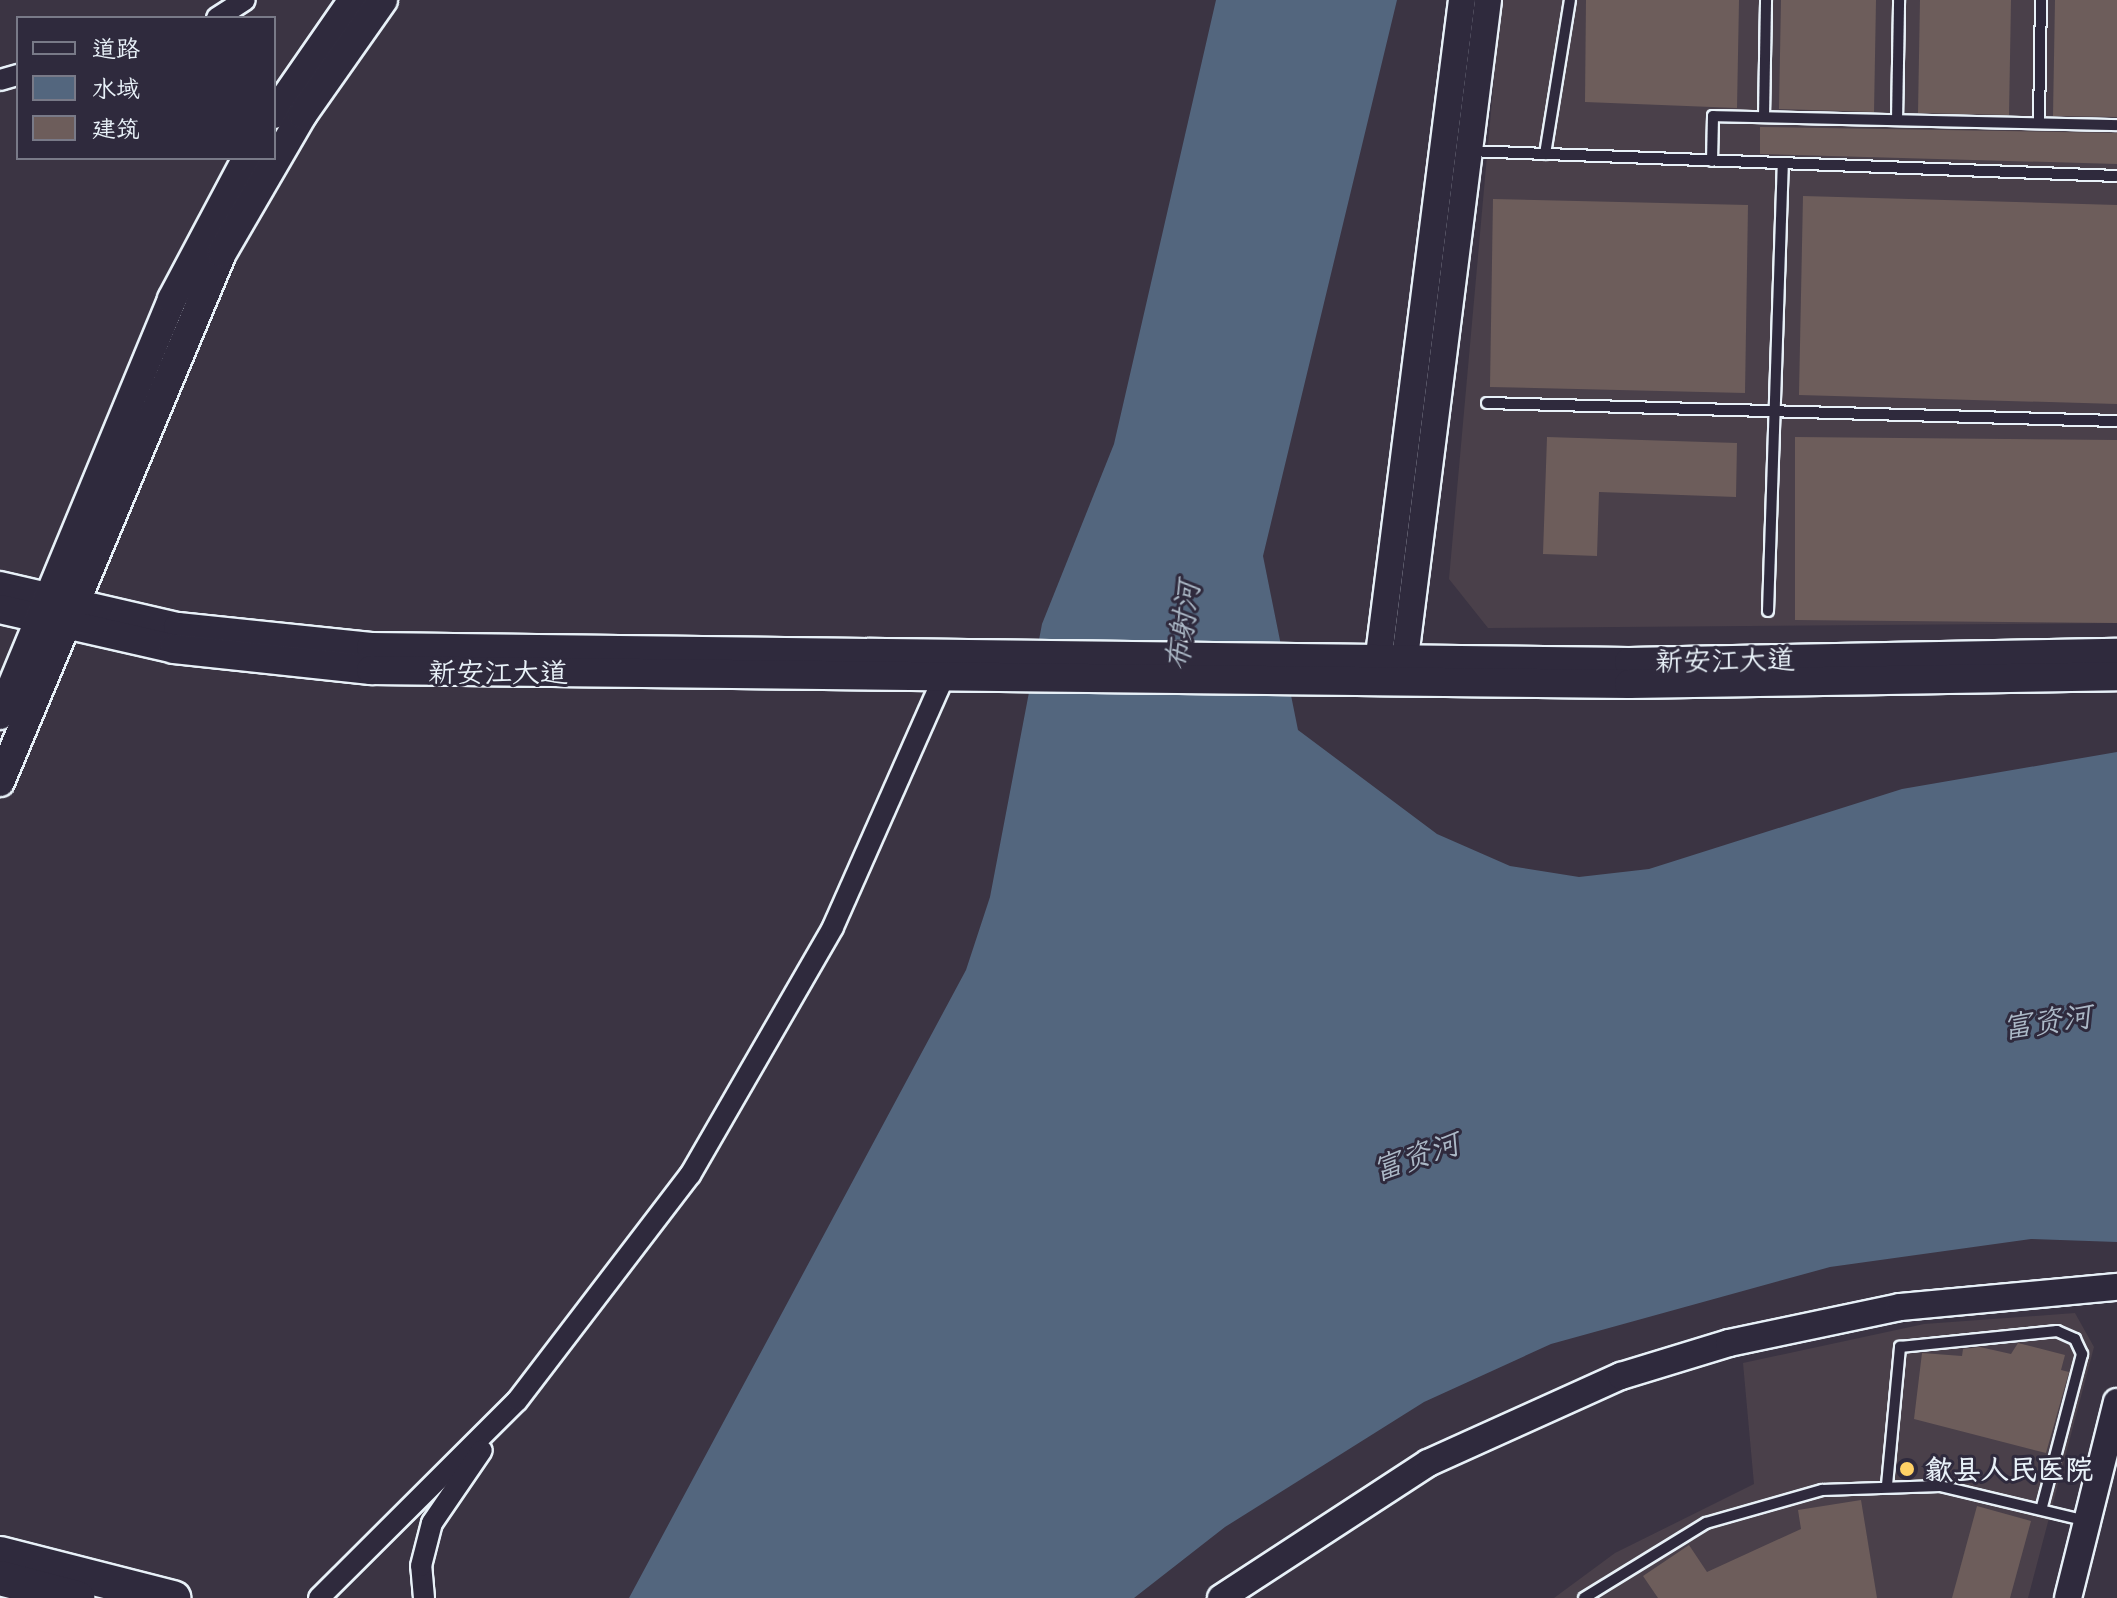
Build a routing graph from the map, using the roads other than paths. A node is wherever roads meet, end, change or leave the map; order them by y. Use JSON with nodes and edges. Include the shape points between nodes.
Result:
{"nodes":[{"id":1,"x":245,"y":0,"type":"edge"},
{"id":2,"x":353,"y":0,"type":"edge"},
{"id":3,"x":383,"y":0,"type":"edge"},
{"id":4,"x":1462,"y":0,"type":"edge"},
{"id":5,"x":1488,"y":0,"type":"edge"},
{"id":6,"x":1570,"y":0,"type":"edge"},
{"id":7,"x":1766,"y":0,"type":"edge"},
{"id":8,"x":1899,"y":0,"type":"edge"},
{"id":9,"x":2041,"y":0,"type":"edge"},
{"id":10,"x":220,"y":16,"type":"edge"},
{"id":11,"x":276,"y":111,"type":"edge"},
{"id":12,"x":1764,"y":117,"type":"junction"},
{"id":13,"x":1897,"y":120,"type":"junction"},
{"id":14,"x":2039,"y":123,"type":"junction"},
{"id":15,"x":2117,"y":125,"type":"edge"},
{"id":16,"x":1467,"y":151,"type":"junction"},
{"id":17,"x":1545,"y":154,"type":"junction"},
{"id":18,"x":246,"y":160,"type":"edge"},
{"id":19,"x":1712,"y":161,"type":"junction"},
{"id":20,"x":1783,"y":163,"type":"junction"},
{"id":21,"x":2117,"y":176,"type":"edge"},
{"id":22,"x":1487,"y":403,"type":"dead end"},
{"id":23,"x":1774,"y":411,"type":"junction"},
{"id":24,"x":2117,"y":421,"type":"edge"},
{"id":25,"x":0,"y":586,"type":"edge"},
{"id":26,"x":0,"y":609,"type":"edge"},
{"id":27,"x":1768,"y":611,"type":"dead end"},
{"id":28,"x":55,"y":612,"type":"junction"},
{"id":29,"x":2117,"y":653,"type":"edge"},
{"id":30,"x":1002,"y":663,"type":"junction"},
{"id":31,"x":1390,"y":669,"type":"junction"},
{"id":32,"x":945,"y":674,"type":"junction"},
{"id":33,"x":2117,"y":676,"type":"edge"},
{"id":34,"x":0,"y":715,"type":"edge"},
{"id":35,"x":0,"y":782,"type":"edge"},
{"id":36,"x":2117,"y":1287,"type":"edge"},
{"id":37,"x":517,"y":1401,"type":"junction"},
{"id":38,"x":2117,"y":1402,"type":"edge"},
{"id":39,"x":1887,"y":1485,"type":"junction"},
{"id":40,"x":2042,"y":1506,"type":"junction"},
{"id":41,"x":2087,"y":1521,"type":"junction"},
{"id":42,"x":0,"y":1554,"type":"edge"},
{"id":43,"x":0,"y":1578,"type":"edge"},
{"id":44,"x":77,"y":1598,"type":"edge"},
{"id":45,"x":173,"y":1598,"type":"edge"},
{"id":46,"x":319,"y":1598,"type":"edge"},
{"id":47,"x":424,"y":1598,"type":"edge"},
{"id":48,"x":1221,"y":1598,"type":"edge"},
{"id":49,"x":1584,"y":1598,"type":"edge"},
{"id":50,"x":2068,"y":1598,"type":"edge"}],
"edges":[{"from":1,"to":10,"type":"street"},
{"from":2,"to":11,"type":"main road"},
{"from":3,"to":28,"type":"main road","via":[[303,114],[222,253]]},
{"from":4,"to":31,"type":"street"},
{"from":5,"to":16,"type":"street"},
{"from":6,"to":17,"type":"lane"},
{"from":7,"to":12,"type":"lane"},
{"from":8,"to":13,"type":"lane"},
{"from":9,"to":14,"type":"lane"},
{"from":12,"to":13,"type":"lane"},
{"from":12,"to":19,"type":"lane","via":[[1713,116]]},
{"from":13,"to":14,"type":"lane"},
{"from":14,"to":15,"type":"lane"},
{"from":16,"to":17,"type":"lane"},
{"from":16,"to":31,"type":"street"},
{"from":17,"to":19,"type":"lane"},
{"from":18,"to":28,"type":"main road","via":[[172,299]]},
{"from":19,"to":20,"type":"lane"},
{"from":20,"to":21,"type":"lane"},
{"from":20,"to":23,"type":"lane"},
{"from":22,"to":23,"type":"lane"},
{"from":23,"to":24,"type":"lane"},
{"from":23,"to":27,"type":"lane"},
{"from":25,"to":28,"type":"main road","name":"新安江大道"},
{"from":26,"to":28,"type":"main road","name":"新安江大道"},
{"from":28,"to":30,"type":"main road","name":"新安江大道","via":[[358,647]]},
{"from":28,"to":32,"type":"main road","name":"新安江大道","via":[[239,659],[371,670]]},
{"from":28,"to":34,"type":"main road"},
{"from":28,"to":35,"type":"main road"},
{"from":29,"to":31,"type":"main road","name":"新安江大道"},
{"from":30,"to":31,"type":"main road","name":"新安江大道"},
{"from":30,"to":32,"type":"main road","name":"新安江大道"},
{"from":31,"to":33,"type":"main road","name":"新安江大道"},
{"from":32,"to":37,"type":"street","via":[[866,861],[764,1055],[651,1231]]},
{"from":36,"to":48,"type":"street","via":[[1900,1307],[1729,1343],[1621,1376],[1416,1469]]},
{"from":37,"to":46,"type":"street"},
{"from":37,"to":47,"type":"street","via":[[432,1523],[421,1566]]},
{"from":38,"to":41,"type":"street"},
{"from":39,"to":40,"type":"lane","via":[[1965,1490]]},
{"from":39,"to":40,"type":"lane","via":[[1900,1347],[2057,1331],[2075,1339],[2082,1354]]},
{"from":39,"to":49,"type":"lane","via":[[1822,1490],[1734,1512]]},
{"from":40,"to":41,"type":"lane"},
{"from":41,"to":50,"type":"street"},
{"from":42,"to":45,"type":"highway"},
{"from":43,"to":44,"type":"highway"}]}
